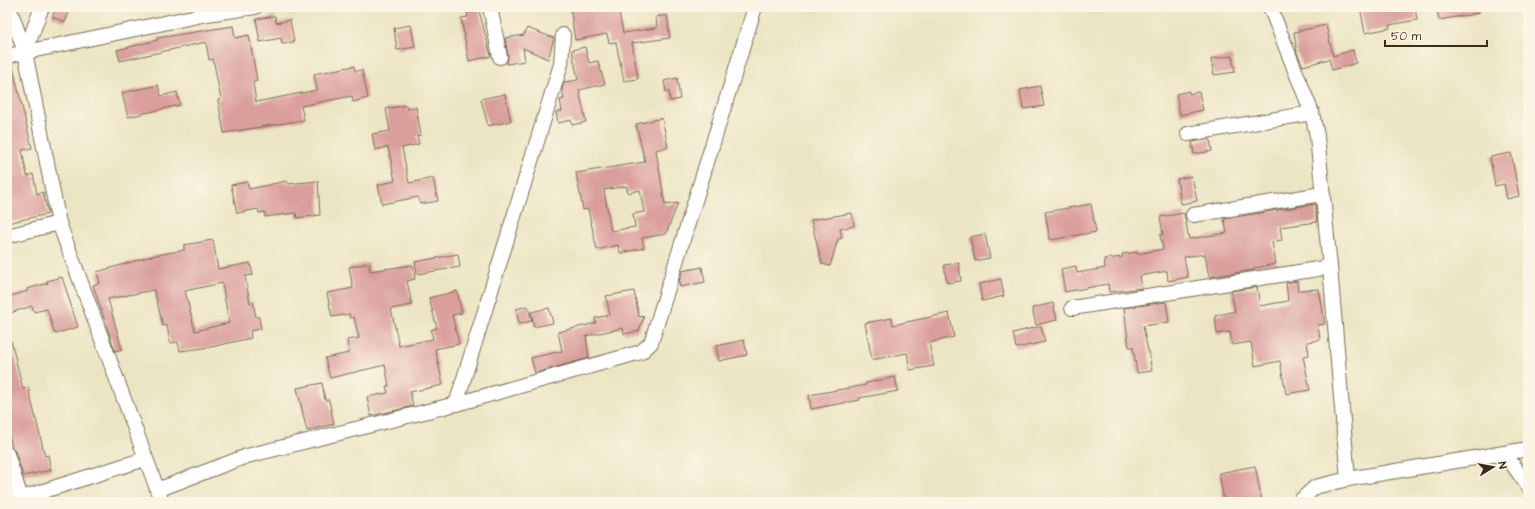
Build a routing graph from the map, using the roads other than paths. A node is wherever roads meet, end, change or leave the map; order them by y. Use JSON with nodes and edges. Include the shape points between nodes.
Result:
{"nodes":[{"id":1,"x":9,"y":7,"type":"edge"},
{"id":2,"x":42,"y":7,"type":"edge"},
{"id":3,"x":255,"y":7,"type":"edge"},
{"id":4,"x":490,"y":7,"type":"edge"},
{"id":5,"x":755,"y":7,"type":"edge"},
{"id":6,"x":1270,"y":7,"type":"edge"},
{"id":7,"x":563,"y":35,"type":"dead end"},
{"id":8,"x":25,"y":52,"type":"junction"},
{"id":9,"x":7,"y":56,"type":"edge"},
{"id":10,"x":500,"y":57,"type":"dead end"},
{"id":11,"x":1312,"y":113,"type":"junction"},
{"id":12,"x":1188,"y":134,"type":"dead end"},
{"id":13,"x":1322,"y":194,"type":"junction"},
{"id":14,"x":1193,"y":215,"type":"dead end"},
{"id":15,"x":59,"y":223,"type":"junction"},
{"id":16,"x":7,"y":236,"type":"edge"},
{"id":17,"x":1330,"y":267,"type":"junction"},
{"id":18,"x":1072,"y":308,"type":"dead end"},
{"id":19,"x":456,"y":404,"type":"junction"},
{"id":20,"x":1528,"y":449,"type":"edge"},
{"id":21,"x":7,"y":454,"type":"edge"},
{"id":22,"x":1505,"y":454,"type":"junction"},
{"id":23,"x":145,"y":459,"type":"junction"},
{"id":24,"x":1348,"y":478,"type":"junction"},
{"id":25,"x":1528,"y":486,"type":"edge"},
{"id":26,"x":160,"y":496,"type":"edge"},
{"id":27,"x":15,"y":500,"type":"edge"},
{"id":28,"x":1299,"y":502,"type":"edge"}],
"edges":[{"from":1,"to":8,"type":"street"},
{"from":2,"to":8,"type":"street"},
{"from":3,"to":8,"type":"street","via":[[207,14]]},
{"from":4,"to":10,"type":"street"},
{"from":5,"to":19,"type":"street","via":[[650,343],[641,352],[629,356]]},
{"from":6,"to":11,"type":"street"},
{"from":7,"to":19,"type":"street","via":[[561,64]]},
{"from":8,"to":9,"type":"street"},
{"from":8,"to":15,"type":"street"},
{"from":11,"to":12,"type":"street"},
{"from":11,"to":13,"type":"street","via":[[1317,136]]},
{"from":13,"to":14,"type":"street"},
{"from":13,"to":17,"type":"street"},
{"from":15,"to":16,"type":"street"},
{"from":15,"to":23,"type":"street"},
{"from":17,"to":18,"type":"street"},
{"from":17,"to":24,"type":"street"},
{"from":19,"to":26,"type":"street","via":[[247,456]]},
{"from":20,"to":22,"type":"street"},
{"from":21,"to":27,"type":"street"},
{"from":22,"to":24,"type":"street"},
{"from":22,"to":25,"type":"street"},
{"from":23,"to":26,"type":"street"},
{"from":23,"to":27,"type":"street"},
{"from":24,"to":28,"type":"street","via":[[1315,487]]}]}
